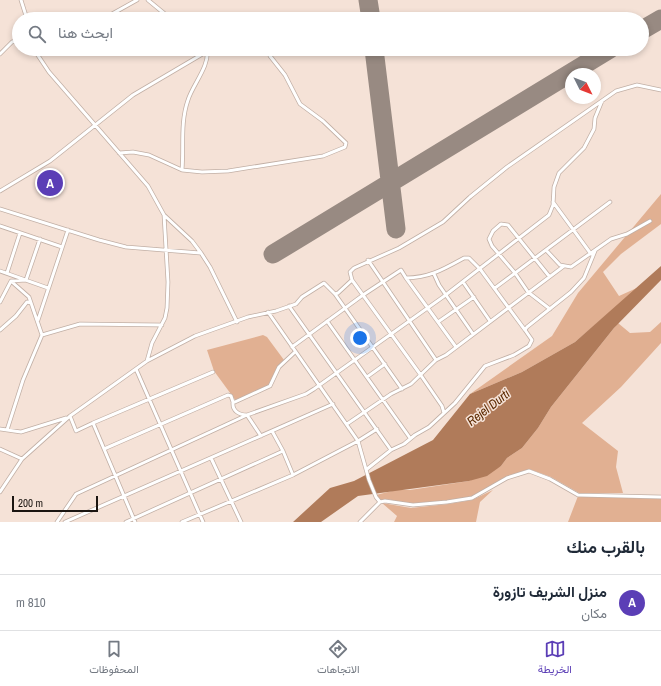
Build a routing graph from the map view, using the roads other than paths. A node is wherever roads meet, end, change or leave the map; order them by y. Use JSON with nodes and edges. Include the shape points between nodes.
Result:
{"nodes":[{"id":1,"x":21,"y":0,"type":"edge"},
{"id":2,"x":137,"y":0,"type":"edge"},
{"id":3,"x":148,"y":0,"type":"edge"},
{"id":4,"x":25,"y":12,"type":"edge"},
{"id":5,"x":116,"y":12,"type":"edge"},
{"id":6,"x":163,"y":12,"type":"edge"},
{"id":7,"x":12,"y":42,"type":"edge"},
{"id":8,"x":0,"y":54,"type":"edge"},
{"id":9,"x":38,"y":56,"type":"edge"},
{"id":10,"x":198,"y":56,"type":"edge"},
{"id":11,"x":207,"y":56,"type":"edge"},
{"id":12,"x":270,"y":56,"type":"edge"},
{"id":13,"x":661,"y":90,"type":"edge"},
{"id":14,"x":602,"y":101,"type":"junction"},
{"id":15,"x":94,"y":124,"type":"junction"},
{"id":16,"x":119,"y":153,"type":"junction"},
{"id":17,"x":182,"y":170,"type":"junction"},
{"id":18,"x":0,"y":191,"type":"edge"},
{"id":19,"x":553,"y":202,"type":"junction"},
{"id":20,"x":610,"y":202,"type":"dead end"},
{"id":21,"x":0,"y":209,"type":"edge"},
{"id":22,"x":164,"y":215,"type":"junction"},
{"id":23,"x":650,"y":221,"type":"dead end"},
{"id":24,"x":0,"y":226,"type":"edge"},
{"id":25,"x":68,"y":230,"type":"junction"},
{"id":26,"x":572,"y":230,"type":"junction"},
{"id":27,"x":20,"y":233,"type":"junction"},
{"id":28,"x":520,"y":238,"type":"junction"},
{"id":29,"x":40,"y":239,"type":"junction"},
{"id":30,"x":62,"y":247,"type":"junction"},
{"id":31,"x":166,"y":250,"type":"junction"},
{"id":32,"x":546,"y":250,"type":"junction"},
{"id":33,"x":595,"y":251,"type":"junction"},
{"id":34,"x":201,"y":253,"type":"junction"},
{"id":35,"x":499,"y":254,"type":"junction"},
{"id":36,"x":591,"y":254,"type":"junction"},
{"id":37,"x":536,"y":258,"type":"junction"},
{"id":38,"x":368,"y":260,"type":"junction"},
{"id":39,"x":564,"y":266,"type":"junction"},
{"id":40,"x":480,"y":269,"type":"junction"},
{"id":41,"x":0,"y":271,"type":"edge"},
{"id":42,"x":7,"y":273,"type":"junction"},
{"id":43,"x":515,"y":273,"type":"junction"},
{"id":44,"x":434,"y":274,"type":"junction"},
{"id":45,"x":549,"y":276,"type":"junction"},
{"id":46,"x":406,"y":278,"type":"junction"},
{"id":47,"x":26,"y":280,"type":"junction"},
{"id":48,"x":352,"y":280,"type":"junction"},
{"id":49,"x":11,"y":281,"type":"junction"},
{"id":50,"x":383,"y":282,"type":"junction"},
{"id":51,"x":463,"y":282,"type":"junction"},
{"id":52,"x":48,"y":288,"type":"junction"},
{"id":53,"x":495,"y":288,"type":"junction"},
{"id":54,"x":528,"y":292,"type":"junction"},
{"id":55,"x":335,"y":294,"type":"junction"},
{"id":56,"x":447,"y":294,"type":"junction"},
{"id":57,"x":363,"y":295,"type":"junction"},
{"id":58,"x":474,"y":297,"type":"junction"},
{"id":59,"x":0,"y":302,"type":"edge"},
{"id":60,"x":31,"y":302,"type":"junction"},
{"id":61,"x":289,"y":306,"type":"junction"},
{"id":62,"x":345,"y":308,"type":"junction"},
{"id":63,"x":428,"y":308,"type":"junction"},
{"id":64,"x":508,"y":308,"type":"junction"},
{"id":65,"x":550,"y":309,"type":"junction"},
{"id":66,"x":456,"y":310,"type":"junction"},
{"id":67,"x":268,"y":312,"type":"junction"},
{"id":68,"x":38,"y":320,"type":"junction"},
{"id":69,"x":327,"y":321,"type":"junction"},
{"id":70,"x":409,"y":321,"type":"junction"},
{"id":71,"x":490,"y":321,"type":"junction"},
{"id":72,"x":237,"y":322,"type":"junction"},
{"id":73,"x":438,"y":322,"type":"junction"},
{"id":74,"x":162,"y":325,"type":"junction"},
{"id":75,"x":0,"y":330,"type":"edge"},
{"id":76,"x":525,"y":330,"type":"junction"},
{"id":77,"x":310,"y":334,"type":"junction"},
{"id":78,"x":391,"y":334,"type":"junction"},
{"id":79,"x":473,"y":334,"type":"junction"},
{"id":80,"x":42,"y":335,"type":"junction"},
{"id":81,"x":292,"y":347,"type":"junction"},
{"id":82,"x":373,"y":347,"type":"junction"},
{"id":83,"x":456,"y":347,"type":"junction"},
{"id":84,"x":296,"y":352,"type":"junction"},
{"id":85,"x":354,"y":360,"type":"junction"},
{"id":86,"x":436,"y":360,"type":"junction"},
{"id":87,"x":147,"y":361,"type":"junction"},
{"id":88,"x":385,"y":364,"type":"junction"},
{"id":89,"x":136,"y":369,"type":"junction"},
{"id":90,"x":213,"y":372,"type":"dead end"},
{"id":91,"x":337,"y":373,"type":"junction"},
{"id":92,"x":420,"y":374,"type":"junction"},
{"id":93,"x":366,"y":377,"type":"junction"},
{"id":94,"x":320,"y":385,"type":"junction"},
{"id":95,"x":402,"y":389,"type":"junction"},
{"id":96,"x":148,"y":398,"type":"junction"},
{"id":97,"x":383,"y":399,"type":"junction"},
{"id":98,"x":233,"y":402,"type":"junction"},
{"id":99,"x":333,"y":404,"type":"junction"},
{"id":100,"x":365,"y":412,"type":"junction"},
{"id":101,"x":444,"y":413,"type":"junction"},
{"id":102,"x":69,"y":416,"type":"junction"},
{"id":103,"x":247,"y":416,"type":"junction"},
{"id":104,"x":93,"y":423,"type":"junction"},
{"id":105,"x":346,"y":424,"type":"junction"},
{"id":106,"x":160,"y":425,"type":"junction"},
{"id":107,"x":0,"y":429,"type":"edge"},
{"id":108,"x":377,"y":429,"type":"junction"},
{"id":109,"x":7,"y":430,"type":"junction"},
{"id":110,"x":272,"y":431,"type":"junction"},
{"id":111,"x":261,"y":436,"type":"junction"},
{"id":112,"x":410,"y":438,"type":"junction"},
{"id":113,"x":358,"y":441,"type":"junction"},
{"id":114,"x":0,"y":449,"type":"edge"},
{"id":115,"x":104,"y":449,"type":"junction"},
{"id":116,"x":171,"y":450,"type":"junction"},
{"id":117,"x":391,"y":450,"type":"junction"},
{"id":118,"x":283,"y":451,"type":"junction"},
{"id":119,"x":211,"y":458,"type":"junction"},
{"id":120,"x":22,"y":459,"type":"junction"},
{"id":121,"x":367,"y":469,"type":"junction"},
{"id":122,"x":181,"y":472,"type":"junction"},
{"id":123,"x":114,"y":475,"type":"junction"},
{"id":124,"x":293,"y":475,"type":"junction"},
{"id":125,"x":221,"y":479,"type":"junction"},
{"id":126,"x":0,"y":492,"type":"edge"},
{"id":127,"x":190,"y":493,"type":"junction"},
{"id":128,"x":124,"y":497,"type":"junction"},
{"id":129,"x":661,"y":497,"type":"edge"},
{"id":130,"x":231,"y":500,"type":"junction"},
{"id":131,"x":380,"y":502,"type":"junction"},
{"id":132,"x":199,"y":514,"type":"junction"},
{"id":133,"x":77,"y":517,"type":"junction"},
{"id":134,"x":134,"y":520,"type":"edge"},
{"id":135,"x":57,"y":522,"type":"edge"},
{"id":136,"x":66,"y":522,"type":"edge"},
{"id":137,"x":80,"y":522,"type":"edge"},
{"id":138,"x":126,"y":522,"type":"edge"},
{"id":139,"x":182,"y":522,"type":"edge"},
{"id":140,"x":203,"y":522,"type":"edge"},
{"id":141,"x":240,"y":522,"type":"edge"},
{"id":142,"x":360,"y":522,"type":"edge"}],
"edges":[{"from":1,"to":4,"type":"street"},
{"from":2,"to":5,"type":"street"},
{"from":3,"to":6,"type":"street"},
{"from":7,"to":8,"type":"street"},
{"from":9,"to":15,"type":"street","via":[[43,65]]},
{"from":10,"to":15,"type":"street","via":[[147,86]]},
{"from":11,"to":17,"type":"street","via":[[183,117]]},
{"from":12,"to":17,"type":"street","via":[[286,75],[300,104],[324,122],[346,142],[347,146],[323,156],[228,171]]},
{"from":13,"to":14,"type":"street","via":[[629,86]]},
{"from":14,"to":19,"type":"street","via":[[595,118],[594,129],[584,148],[559,173],[554,187]]},
{"from":14,"to":38,"type":"street","via":[[507,167],[443,222],[399,248]]},
{"from":15,"to":16,"type":"street"},
{"from":15,"to":18,"type":"street","via":[[50,161]]},
{"from":16,"to":17,"type":"street","via":[[149,155]]},
{"from":16,"to":22,"type":"street","via":[[152,191]]},
{"from":19,"to":26,"type":"street"},
{"from":19,"to":28,"type":"street","via":[[549,215]]},
{"from":20,"to":26,"type":"street"},
{"from":21,"to":25,"type":"street"},
{"from":22,"to":31,"type":"street"},
{"from":22,"to":34,"type":"street"},
{"from":23,"to":33,"type":"street"},
{"from":24,"to":27,"type":"street"},
{"from":25,"to":30,"type":"street"},
{"from":25,"to":31,"type":"street","via":[[126,247]]},
{"from":26,"to":32,"type":"street"},
{"from":26,"to":36,"type":"street"},
{"from":27,"to":29,"type":"street"},
{"from":27,"to":42,"type":"street"},
{"from":28,"to":35,"type":"street"},
{"from":28,"to":35,"type":"street","via":[[508,225],[502,224],[489,239]]},
{"from":28,"to":37,"type":"street"},
{"from":29,"to":30,"type":"street"},
{"from":29,"to":47,"type":"street"},
{"from":30,"to":52,"type":"street"},
{"from":31,"to":34,"type":"street"},
{"from":31,"to":74,"type":"street","via":[[167,308]]},
{"from":32,"to":37,"type":"street"},
{"from":32,"to":39,"type":"street"},
{"from":33,"to":36,"type":"street"},
{"from":33,"to":65,"type":"street","via":[[584,278]]},
{"from":34,"to":72,"type":"street"},
{"from":35,"to":40,"type":"street"},
{"from":35,"to":43,"type":"street"},
{"from":36,"to":39,"type":"street","via":[[571,267]]},
{"from":37,"to":43,"type":"street"},
{"from":37,"to":45,"type":"street"},
{"from":38,"to":48,"type":"street","via":[[350,272]]},
{"from":38,"to":50,"type":"street"},
{"from":39,"to":45,"type":"street"},
{"from":40,"to":44,"type":"street","via":[[469,258],[464,258]]},
{"from":40,"to":51,"type":"street"},
{"from":40,"to":53,"type":"street"},
{"from":41,"to":42,"type":"street"},
{"from":42,"to":47,"type":"street"},
{"from":43,"to":53,"type":"street"},
{"from":43,"to":54,"type":"street"},
{"from":44,"to":46,"type":"street","via":[[418,279]]},
{"from":44,"to":56,"type":"street"},
{"from":45,"to":54,"type":"street"},
{"from":46,"to":50,"type":"street","via":[[401,270]]},
{"from":46,"to":63,"type":"street"},
{"from":47,"to":49,"type":"street"},
{"from":47,"to":52,"type":"street"},
{"from":48,"to":55,"type":"street"},
{"from":48,"to":57,"type":"street"},
{"from":49,"to":59,"type":"street"},
{"from":49,"to":60,"type":"street","via":[[27,293]]},
{"from":50,"to":57,"type":"street"},
{"from":50,"to":70,"type":"street"},
{"from":51,"to":56,"type":"street"},
{"from":51,"to":58,"type":"street"},
{"from":52,"to":68,"type":"street"},
{"from":53,"to":64,"type":"street"},
{"from":54,"to":64,"type":"street"},
{"from":54,"to":65,"type":"street"},
{"from":55,"to":61,"type":"street","via":[[324,283]]},
{"from":55,"to":62,"type":"street"},
{"from":56,"to":63,"type":"street"},
{"from":56,"to":66,"type":"street"},
{"from":57,"to":62,"type":"street"},
{"from":57,"to":78,"type":"street"},
{"from":58,"to":66,"type":"street"},
{"from":58,"to":71,"type":"street"},
{"from":60,"to":68,"type":"street"},
{"from":60,"to":75,"type":"street","via":[[26,302],[16,316]]},
{"from":61,"to":67,"type":"street"},
{"from":61,"to":77,"type":"street"},
{"from":62,"to":69,"type":"street"},
{"from":62,"to":82,"type":"street"},
{"from":63,"to":70,"type":"street"},
{"from":63,"to":73,"type":"street"},
{"from":64,"to":71,"type":"street"},
{"from":64,"to":76,"type":"street"},
{"from":65,"to":76,"type":"street"},
{"from":66,"to":73,"type":"street"},
{"from":66,"to":79,"type":"street"},
{"from":67,"to":72,"type":"street"},
{"from":67,"to":81,"type":"street"},
{"from":68,"to":80,"type":"street"},
{"from":69,"to":77,"type":"street"},
{"from":69,"to":85,"type":"street"},
{"from":70,"to":78,"type":"street"},
{"from":70,"to":86,"type":"street"},
{"from":71,"to":79,"type":"street"},
{"from":72,"to":87,"type":"street","via":[[195,336]]},
{"from":73,"to":83,"type":"street"},
{"from":74,"to":80,"type":"street","via":[[80,324]]},
{"from":74,"to":87,"type":"street","via":[[152,343]]},
{"from":76,"to":101,"type":"street","via":[[532,340],[529,346],[485,366],[472,384]]},
{"from":77,"to":81,"type":"street"},
{"from":77,"to":91,"type":"street"},
{"from":78,"to":82,"type":"street"},
{"from":78,"to":92,"type":"street"},
{"from":79,"to":83,"type":"street"},
{"from":80,"to":109,"type":"street","via":[[23,380]]},
{"from":81,"to":84,"type":"street"},
{"from":82,"to":85,"type":"street"},
{"from":82,"to":88,"type":"street"},
{"from":83,"to":86,"type":"street"},
{"from":84,"to":94,"type":"street"},
{"from":84,"to":98,"type":"street","via":[[279,367],[270,386]]},
{"from":85,"to":91,"type":"street"},
{"from":85,"to":93,"type":"street"},
{"from":86,"to":92,"type":"street"},
{"from":87,"to":89,"type":"street"},
{"from":88,"to":93,"type":"street"},
{"from":88,"to":95,"type":"street"},
{"from":89,"to":96,"type":"street"},
{"from":89,"to":102,"type":"street"},
{"from":90,"to":96,"type":"street"},
{"from":91,"to":94,"type":"street"},
{"from":91,"to":100,"type":"street"},
{"from":92,"to":95,"type":"street"},
{"from":92,"to":101,"type":"street"},
{"from":93,"to":97,"type":"street"},
{"from":94,"to":99,"type":"street"},
{"from":94,"to":103,"type":"street","via":[[306,394]]},
{"from":95,"to":97,"type":"street"},
{"from":96,"to":104,"type":"street"},
{"from":96,"to":106,"type":"street"},
{"from":97,"to":100,"type":"street"},
{"from":97,"to":112,"type":"street"},
{"from":98,"to":103,"type":"street","via":[[239,414]]},
{"from":98,"to":106,"type":"street","via":[[228,395]]},
{"from":99,"to":105,"type":"street"},
{"from":99,"to":110,"type":"street"},
{"from":100,"to":105,"type":"street"},
{"from":100,"to":108,"type":"street"},
{"from":101,"to":112,"type":"street","via":[[425,430]]},
{"from":102,"to":104,"type":"street","via":[[76,431]]},
{"from":102,"to":109,"type":"street","via":[[21,432]]},
{"from":102,"to":120,"type":"street"},
{"from":103,"to":111,"type":"street"},
{"from":103,"to":116,"type":"street"},
{"from":104,"to":115,"type":"street"},
{"from":105,"to":113,"type":"street"},
{"from":106,"to":115,"type":"street"},
{"from":106,"to":116,"type":"street"},
{"from":107,"to":109,"type":"street"},
{"from":108,"to":113,"type":"street"},
{"from":108,"to":117,"type":"street"},
{"from":110,"to":111,"type":"street"},
{"from":110,"to":118,"type":"street"},
{"from":111,"to":119,"type":"street"},
{"from":112,"to":117,"type":"street"},
{"from":113,"to":121,"type":"street"},
{"from":113,"to":124,"type":"street"},
{"from":114,"to":120,"type":"street"},
{"from":115,"to":123,"type":"street"},
{"from":116,"to":122,"type":"street"},
{"from":116,"to":123,"type":"street"},
{"from":117,"to":121,"type":"street"},
{"from":118,"to":124,"type":"street"},
{"from":118,"to":125,"type":"street"},
{"from":119,"to":122,"type":"street"},
{"from":119,"to":125,"type":"street"},
{"from":120,"to":126,"type":"street"},
{"from":121,"to":131,"type":"street"},
{"from":122,"to":127,"type":"street"},
{"from":122,"to":128,"type":"street"},
{"from":123,"to":128,"type":"street"},
{"from":123,"to":135,"type":"street","via":[[76,494]]},
{"from":124,"to":130,"type":"street"},
{"from":125,"to":127,"type":"street"},
{"from":125,"to":130,"type":"street"},
{"from":127,"to":132,"type":"street"},
{"from":127,"to":134,"type":"street"},
{"from":128,"to":133,"type":"street"},
{"from":128,"to":134,"type":"street"},
{"from":129,"to":131,"type":"street","via":[[578,495],[550,479],[529,471],[507,478],[472,498],[413,505]]},
{"from":130,"to":132,"type":"street"},
{"from":130,"to":141,"type":"street"},
{"from":131,"to":142,"type":"street"},
{"from":132,"to":139,"type":"street"},
{"from":132,"to":140,"type":"street"},
{"from":133,"to":136,"type":"street"},
{"from":133,"to":137,"type":"street"},
{"from":134,"to":138,"type":"street"}]}
